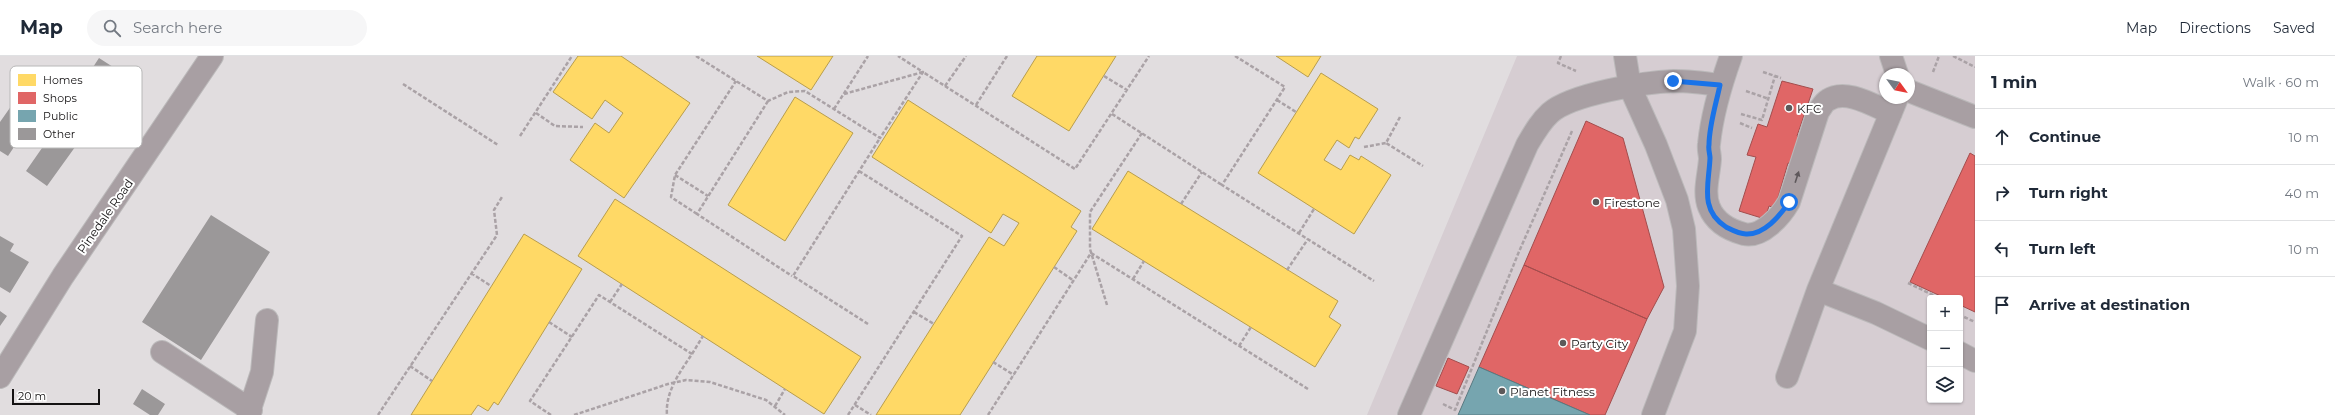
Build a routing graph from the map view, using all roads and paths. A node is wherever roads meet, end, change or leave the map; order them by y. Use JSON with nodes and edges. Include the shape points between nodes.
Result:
{"nodes":[{"id":1,"x":212,"y":56,"type":"edge"},
{"id":2,"x":572,"y":56,"type":"edge"},
{"id":3,"x":696,"y":56,"type":"edge"},
{"id":4,"x":868,"y":56,"type":"edge"},
{"id":5,"x":898,"y":56,"type":"edge"},
{"id":6,"x":966,"y":56,"type":"edge"},
{"id":7,"x":1007,"y":56,"type":"edge"},
{"id":8,"x":1149,"y":56,"type":"edge"},
{"id":9,"x":1236,"y":56,"type":"edge"},
{"id":10,"x":1561,"y":56,"type":"edge"},
{"id":11,"x":1625,"y":56,"type":"edge"},
{"id":12,"x":1731,"y":56,"type":"edge"},
{"id":13,"x":1940,"y":56,"type":"edge"},
{"id":14,"x":1953,"y":56,"type":"edge"},
{"id":15,"x":1975,"y":67,"type":"edge"},
{"id":16,"x":1576,"y":71,"type":"dead end"},
{"id":17,"x":923,"y":72,"type":"junction"},
{"id":18,"x":1763,"y":72,"type":"dead end"},
{"id":19,"x":1104,"y":76,"type":"dead end"},
{"id":20,"x":1776,"y":76,"type":"junction"},
{"id":21,"x":1931,"y":77,"type":"dead end"},
{"id":22,"x":1781,"y":78,"type":"dead end"},
{"id":23,"x":736,"y":81,"type":"junction"},
{"id":24,"x":403,"y":84,"type":"dead end"},
{"id":25,"x":945,"y":86,"type":"junction"},
{"id":26,"x":1630,"y":87,"type":"junction"},
{"id":27,"x":1730,"y":87,"type":"junction"},
{"id":28,"x":1127,"y":90,"type":"junction"},
{"id":29,"x":1915,"y":93,"type":"edge"},
{"id":30,"x":844,"y":94,"type":"junction"},
{"id":31,"x":1768,"y":99,"type":"junction"},
{"id":32,"x":1277,"y":100,"type":"junction"},
{"id":33,"x":768,"y":101,"type":"junction"},
{"id":34,"x":976,"y":105,"type":"junction"},
{"id":35,"x":1894,"y":106,"type":"edge"},
{"id":36,"x":834,"y":109,"type":"junction"},
{"id":37,"x":1296,"y":112,"type":"dead end"},
{"id":38,"x":536,"y":113,"type":"junction"},
{"id":39,"x":1111,"y":114,"type":"junction"},
{"id":40,"x":1400,"y":117,"type":"dead end"},
{"id":41,"x":1738,"y":117,"type":"dead end"},
{"id":42,"x":1975,"y":117,"type":"edge"},
{"id":43,"x":1574,"y":125,"type":"dead end"},
{"id":44,"x":583,"y":127,"type":"dead end"},
{"id":45,"x":1142,"y":133,"type":"junction"},
{"id":46,"x":520,"y":136,"type":"dead end"},
{"id":47,"x":880,"y":138,"type":"junction"},
{"id":48,"x":1386,"y":143,"type":"junction"},
{"id":49,"x":498,"y":145,"type":"dead end"},
{"id":50,"x":1364,"y":147,"type":"dead end"},
{"id":51,"x":1423,"y":166,"type":"dead end"},
{"id":52,"x":859,"y":171,"type":"junction"},
{"id":53,"x":1202,"y":172,"type":"junction"},
{"id":54,"x":675,"y":175,"type":"junction"},
{"id":55,"x":1222,"y":185,"type":"junction"},
{"id":56,"x":708,"y":196,"type":"junction"},
{"id":57,"x":502,"y":198,"type":"dead end"},
{"id":58,"x":1181,"y":204,"type":"dead end"},
{"id":59,"x":1314,"y":209,"type":"dead end"},
{"id":60,"x":697,"y":214,"type":"junction"},
{"id":61,"x":1299,"y":233,"type":"junction"},
{"id":62,"x":1308,"y":239,"type":"junction"},
{"id":63,"x":1091,"y":253,"type":"junction"},
{"id":64,"x":1144,"y":262,"type":"dead end"},
{"id":65,"x":1054,"y":267,"type":"dead end"},
{"id":66,"x":1287,"y":270,"type":"dead end"},
{"id":67,"x":471,"y":273,"type":"junction"},
{"id":68,"x":792,"y":276,"type":"junction"},
{"id":69,"x":1074,"y":280,"type":"junction"},
{"id":70,"x":1133,"y":280,"type":"junction"},
{"id":71,"x":1374,"y":281,"type":"dead end"},
{"id":72,"x":1908,"y":283,"type":"dead end"},
{"id":73,"x":622,"y":284,"type":"dead end"},
{"id":74,"x":491,"y":286,"type":"dead end"},
{"id":75,"x":1818,"y":290,"type":"junction"},
{"id":76,"x":1934,"y":295,"type":"edge"},
{"id":77,"x":610,"y":302,"type":"junction"},
{"id":78,"x":1107,"y":305,"type":"dead end"},
{"id":79,"x":914,"y":312,"type":"junction"},
{"id":80,"x":1963,"y":316,"type":"edge"},
{"id":81,"x":267,"y":320,"type":"dead end"},
{"id":82,"x":549,"y":322,"type":"dead end"},
{"id":83,"x":1975,"y":322,"type":"edge"},
{"id":84,"x":868,"y":324,"type":"dead end"},
{"id":85,"x":934,"y":324,"type":"dead end"},
{"id":86,"x":1251,"y":327,"type":"dead end"},
{"id":87,"x":703,"y":336,"type":"dead end"},
{"id":88,"x":572,"y":337,"type":"junction"},
{"id":89,"x":1927,"y":338,"type":"edge"},
{"id":90,"x":1239,"y":346,"type":"junction"},
{"id":91,"x":162,"y":352,"type":"dead end"},
{"id":92,"x":692,"y":354,"type":"junction"},
{"id":93,"x":1963,"y":355,"type":"edge"},
{"id":94,"x":1975,"y":361,"type":"edge"},
{"id":95,"x":993,"y":362,"type":"dead end"},
{"id":96,"x":410,"y":366,"type":"junction"},
{"id":97,"x":1014,"y":375,"type":"junction"},
{"id":98,"x":0,"y":377,"type":"edge"},
{"id":99,"x":1787,"y":377,"type":"dead end"},
{"id":100,"x":432,"y":381,"type":"dead end"},
{"id":101,"x":674,"y":382,"type":"junction"},
{"id":102,"x":785,"y":389,"type":"dead end"},
{"id":103,"x":1308,"y":389,"type":"dead end"},
{"id":104,"x":855,"y":405,"type":"junction"},
{"id":105,"x":775,"y":406,"type":"junction"},
{"id":106,"x":1455,"y":410,"type":"dead end"},
{"id":107,"x":249,"y":412,"type":"edge"},
{"id":108,"x":378,"y":415,"type":"edge"},
{"id":109,"x":551,"y":415,"type":"edge"},
{"id":110,"x":574,"y":415,"type":"edge"},
{"id":111,"x":667,"y":415,"type":"edge"},
{"id":112,"x":785,"y":415,"type":"edge"},
{"id":113,"x":848,"y":415,"type":"edge"},
{"id":114,"x":871,"y":415,"type":"edge"},
{"id":115,"x":988,"y":415,"type":"edge"},
{"id":116,"x":1409,"y":415,"type":"edge"},
{"id":117,"x":1653,"y":415,"type":"edge"}],
"edges":[{"from":1,"to":98,"type":"street","name":"Pinedale Road","via":[[169,117],[117,200],[63,276]]},
{"from":2,"to":38,"type":"path"},
{"from":3,"to":23,"type":"path"},
{"from":4,"to":30,"type":"path"},
{"from":5,"to":17,"type":"path"},
{"from":6,"to":25,"type":"path"},
{"from":7,"to":34,"type":"path"},
{"from":8,"to":28,"type":"path"},
{"from":9,"to":32,"type":"path","via":[[1285,87]]},
{"from":10,"to":16,"type":"path","via":[[1558,64]]},
{"from":11,"to":26,"type":"street"},
{"from":12,"to":27,"type":"street"},
{"from":13,"to":21,"type":"path"},
{"from":14,"to":15,"type":"path"},
{"from":17,"to":25,"type":"path"},
{"from":17,"to":30,"type":"path"},
{"from":17,"to":47,"type":"path"},
{"from":18,"to":20,"type":"path"},
{"from":19,"to":28,"type":"path"},
{"from":20,"to":22,"type":"path"},
{"from":20,"to":31,"type":"path"},
{"from":23,"to":33,"type":"path"},
{"from":23,"to":54,"type":"path"},
{"from":24,"to":49,"type":"path"},
{"from":25,"to":34,"type":"path"},
{"from":26,"to":27,"type":"street","via":[[1673,81]]},
{"from":26,"to":116,"type":"street","via":[[1569,101],[1551,112],[1537,126]]},
{"from":26,"to":117,"type":"street","via":[[1677,200],[1684,229],[1688,286],[1685,331]]},
{"from":27,"to":31,"type":"path"},
{"from":27,"to":35,"type":"street","one_way":true,"via":[[1709,145],[1706,196],[1715,217],[1733,231],[1746,234],[1760,231],[1786,208],[1818,112],[1827,100],[1836,96]]},
{"from":28,"to":39,"type":"path"},
{"from":29,"to":42,"type":"street"},
{"from":30,"to":36,"type":"path"},
{"from":31,"to":41,"type":"path","via":[[1762,120],[1739,113]]},
{"from":32,"to":37,"type":"path"},
{"from":32,"to":55,"type":"path"},
{"from":33,"to":36,"type":"path","via":[[788,92],[805,91]]},
{"from":33,"to":56,"type":"path"},
{"from":34,"to":39,"type":"path","via":[[1075,169]]},
{"from":35,"to":75,"type":"street"},
{"from":36,"to":47,"type":"path"},
{"from":38,"to":44,"type":"path","via":[[555,126]]},
{"from":38,"to":46,"type":"path"},
{"from":39,"to":45,"type":"path"},
{"from":40,"to":48,"type":"path"},
{"from":43,"to":106,"type":"path"},
{"from":45,"to":53,"type":"path"},
{"from":45,"to":63,"type":"path","via":[[1090,212]]},
{"from":47,"to":52,"type":"path"},
{"from":48,"to":50,"type":"path"},
{"from":48,"to":51,"type":"path"},
{"from":52,"to":68,"type":"path"},
{"from":52,"to":79,"type":"path","via":[[962,236]]},
{"from":53,"to":55,"type":"path"},
{"from":53,"to":58,"type":"path"},
{"from":54,"to":56,"type":"path"},
{"from":54,"to":60,"type":"path","via":[[671,197]]},
{"from":55,"to":61,"type":"path"},
{"from":56,"to":60,"type":"path"},
{"from":57,"to":67,"type":"path","via":[[494,210],[497,235]]},
{"from":59,"to":61,"type":"path"},
{"from":60,"to":68,"type":"path"},
{"from":61,"to":62,"type":"path"},
{"from":62,"to":66,"type":"path"},
{"from":62,"to":71,"type":"path"},
{"from":63,"to":69,"type":"path"},
{"from":63,"to":70,"type":"path"},
{"from":63,"to":78,"type":"path"},
{"from":64,"to":70,"type":"path"},
{"from":65,"to":69,"type":"path"},
{"from":67,"to":74,"type":"path"},
{"from":67,"to":96,"type":"path"},
{"from":68,"to":84,"type":"path"},
{"from":69,"to":97,"type":"path"},
{"from":70,"to":90,"type":"path"},
{"from":72,"to":76,"type":"path"},
{"from":73,"to":77,"type":"path"},
{"from":75,"to":89,"type":"street","via":[[1876,312]]},
{"from":75,"to":99,"type":"street"},
{"from":77,"to":88,"type":"path","via":[[599,295]]},
{"from":77,"to":92,"type":"path"},
{"from":79,"to":85,"type":"path"},
{"from":79,"to":104,"type":"path"},
{"from":80,"to":83,"type":"path"},
{"from":81,"to":107,"type":"street","via":[[262,372]]},
{"from":82,"to":88,"type":"path"},
{"from":86,"to":90,"type":"path"},
{"from":87,"to":92,"type":"path"},
{"from":88,"to":109,"type":"path","via":[[530,401]]},
{"from":90,"to":103,"type":"path"},
{"from":91,"to":107,"type":"street"},
{"from":92,"to":101,"type":"path"},
{"from":93,"to":94,"type":"street"},
{"from":95,"to":97,"type":"path"},
{"from":96,"to":100,"type":"path"},
{"from":96,"to":108,"type":"path"},
{"from":97,"to":115,"type":"path"},
{"from":101,"to":105,"type":"path","via":[[710,382],[766,400]]},
{"from":101,"to":110,"type":"path"},
{"from":101,"to":111,"type":"path","via":[[667,402]]},
{"from":102,"to":105,"type":"path"},
{"from":104,"to":113,"type":"path"},
{"from":104,"to":114,"type":"path"},
{"from":105,"to":112,"type":"path"}]}
